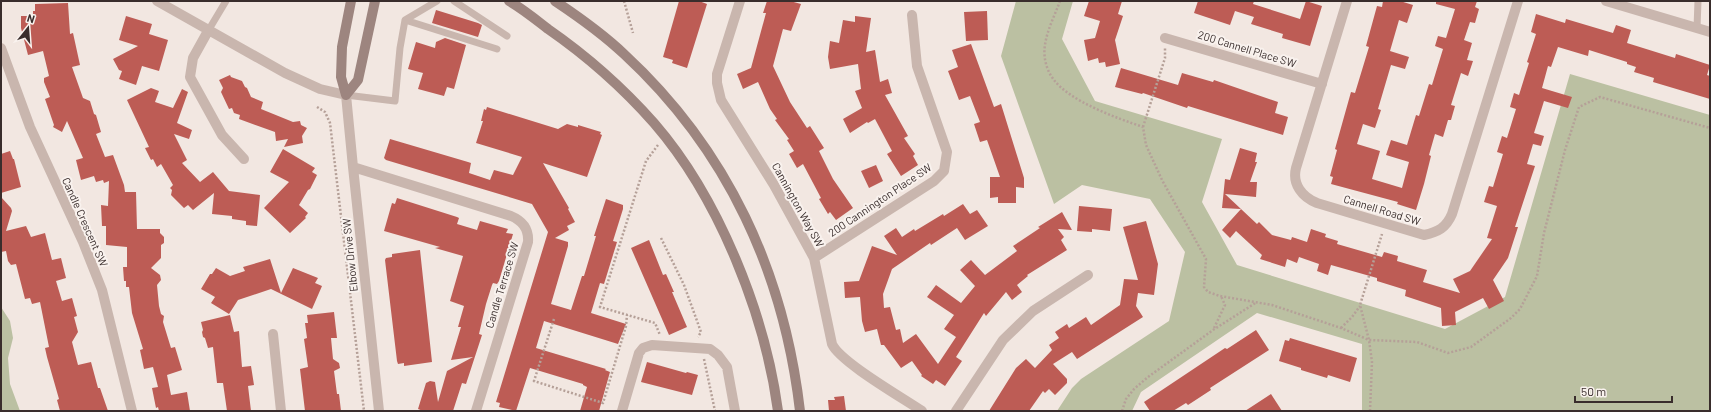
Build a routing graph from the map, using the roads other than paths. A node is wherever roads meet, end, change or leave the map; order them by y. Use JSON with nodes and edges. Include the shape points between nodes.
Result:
{"nodes":[{"id":1,"x":157,"y":1,"type":"edge"},
{"id":2,"x":226,"y":1,"type":"edge"},
{"id":3,"x":351,"y":1,"type":"edge"},
{"id":4,"x":375,"y":1,"type":"edge"},
{"id":5,"x":437,"y":1,"type":"edge"},
{"id":6,"x":454,"y":1,"type":"edge"},
{"id":7,"x":509,"y":1,"type":"edge"},
{"id":8,"x":554,"y":1,"type":"edge"},
{"id":9,"x":740,"y":1,"type":"edge"},
{"id":10,"x":1347,"y":1,"type":"edge"},
{"id":11,"x":1518,"y":1,"type":"edge"},
{"id":12,"x":1606,"y":1,"type":"edge"},
{"id":13,"x":1698,"y":1,"type":"edge"},
{"id":14,"x":912,"y":15,"type":"dead end"},
{"id":15,"x":405,"y":20,"type":"junction"},
{"id":16,"x":1697,"y":28,"type":"junction"},
{"id":17,"x":208,"y":31,"type":"junction"},
{"id":18,"x":1710,"y":32,"type":"edge"},
{"id":19,"x":508,"y":36,"type":"dead end"},
{"id":20,"x":1165,"y":38,"type":"road end"},
{"id":21,"x":1,"y":48,"type":"edge"},
{"id":22,"x":497,"y":49,"type":"dead end"},
{"id":23,"x":1322,"y":84,"type":"junction"},
{"id":24,"x":346,"y":95,"type":"junction"},
{"id":25,"x":244,"y":158,"type":"dead end"},
{"id":26,"x":352,"y":167,"type":"junction"},
{"id":27,"x":814,"y":258,"type":"junction"},
{"id":28,"x":1088,"y":275,"type":"dead end"},
{"id":29,"x":273,"y":334,"type":"dead end"},
{"id":30,"x":132,"y":411,"type":"edge"},
{"id":31,"x":281,"y":411,"type":"edge"},
{"id":32,"x":379,"y":411,"type":"edge"},
{"id":33,"x":476,"y":411,"type":"edge"},
{"id":34,"x":622,"y":411,"type":"edge"},
{"id":35,"x":735,"y":411,"type":"edge"},
{"id":36,"x":778,"y":411,"type":"edge"},
{"id":37,"x":800,"y":411,"type":"edge"},
{"id":38,"x":922,"y":411,"type":"edge"},
{"id":39,"x":956,"y":411,"type":"edge"}],
"edges":[{"from":1,"to":17,"type":"street"},
{"from":2,"to":17,"type":"lane"},
{"from":3,"to":24,"type":"main road","name":"Elbow Drive SW","via":[[342,54],[341,77]]},
{"from":4,"to":24,"type":"main road","via":[[358,80]]},
{"from":5,"to":15,"type":"lane"},
{"from":6,"to":19,"type":"lane"},
{"from":7,"to":36,"type":"main road","via":[[574,46],[618,86],[654,124],[683,162],[710,205],[751,297],[765,346]]},
{"from":8,"to":37,"type":"main road","via":[[583,20],[624,54],[655,85],[689,125],[720,172],[743,211],[764,258],[778,299],[790,344]]},
{"from":9,"to":27,"type":"street","name":"Cannington Way SW","via":[[717,74],[721,100],[774,185]]},
{"from":10,"to":23,"type":"street","name":"Cannell Road SW"},
{"from":11,"to":23,"type":"street","name":"Cannell Road SW","via":[[1452,214],[1448,223],[1437,232],[1424,235],[1317,203],[1303,195],[1294,174]]},
{"from":12,"to":16,"type":"street"},
{"from":13,"to":16,"type":"lane"},
{"from":14,"to":27,"type":"street","name":"200 Cannington Place SW","via":[[917,66],[947,152],[944,171],[934,181]]},
{"from":15,"to":22,"type":"lane"},
{"from":15,"to":24,"type":"lane","via":[[395,101]]},
{"from":16,"to":18,"type":"street"},
{"from":17,"to":24,"type":"street","via":[[320,90]]},
{"from":17,"to":25,"type":"street","via":[[193,58],[190,77],[222,135]]},
{"from":20,"to":23,"type":"street","name":"200 Cannell Place SW"},
{"from":21,"to":30,"type":"street","name":"Candle Crescent SW","via":[[30,127],[83,242],[102,290]]},
{"from":24,"to":26,"type":"street","name":"Elbow Drive SW"},
{"from":26,"to":32,"type":"street","name":"Elbow Drive SW"},
{"from":26,"to":33,"type":"street","name":"Candle Terrace SW","via":[[517,218],[525,226],[528,242]]},
{"from":27,"to":38,"type":"street","name":"Cannington Way SW","via":[[835,350],[848,362]]},
{"from":28,"to":39,"type":"street","via":[[1033,311],[1003,340]]},
{"from":29,"to":31,"type":"street"},
{"from":34,"to":35,"type":"street","via":[[639,353],[643,348],[652,345],[710,349],[718,355],[728,367]]}]}
